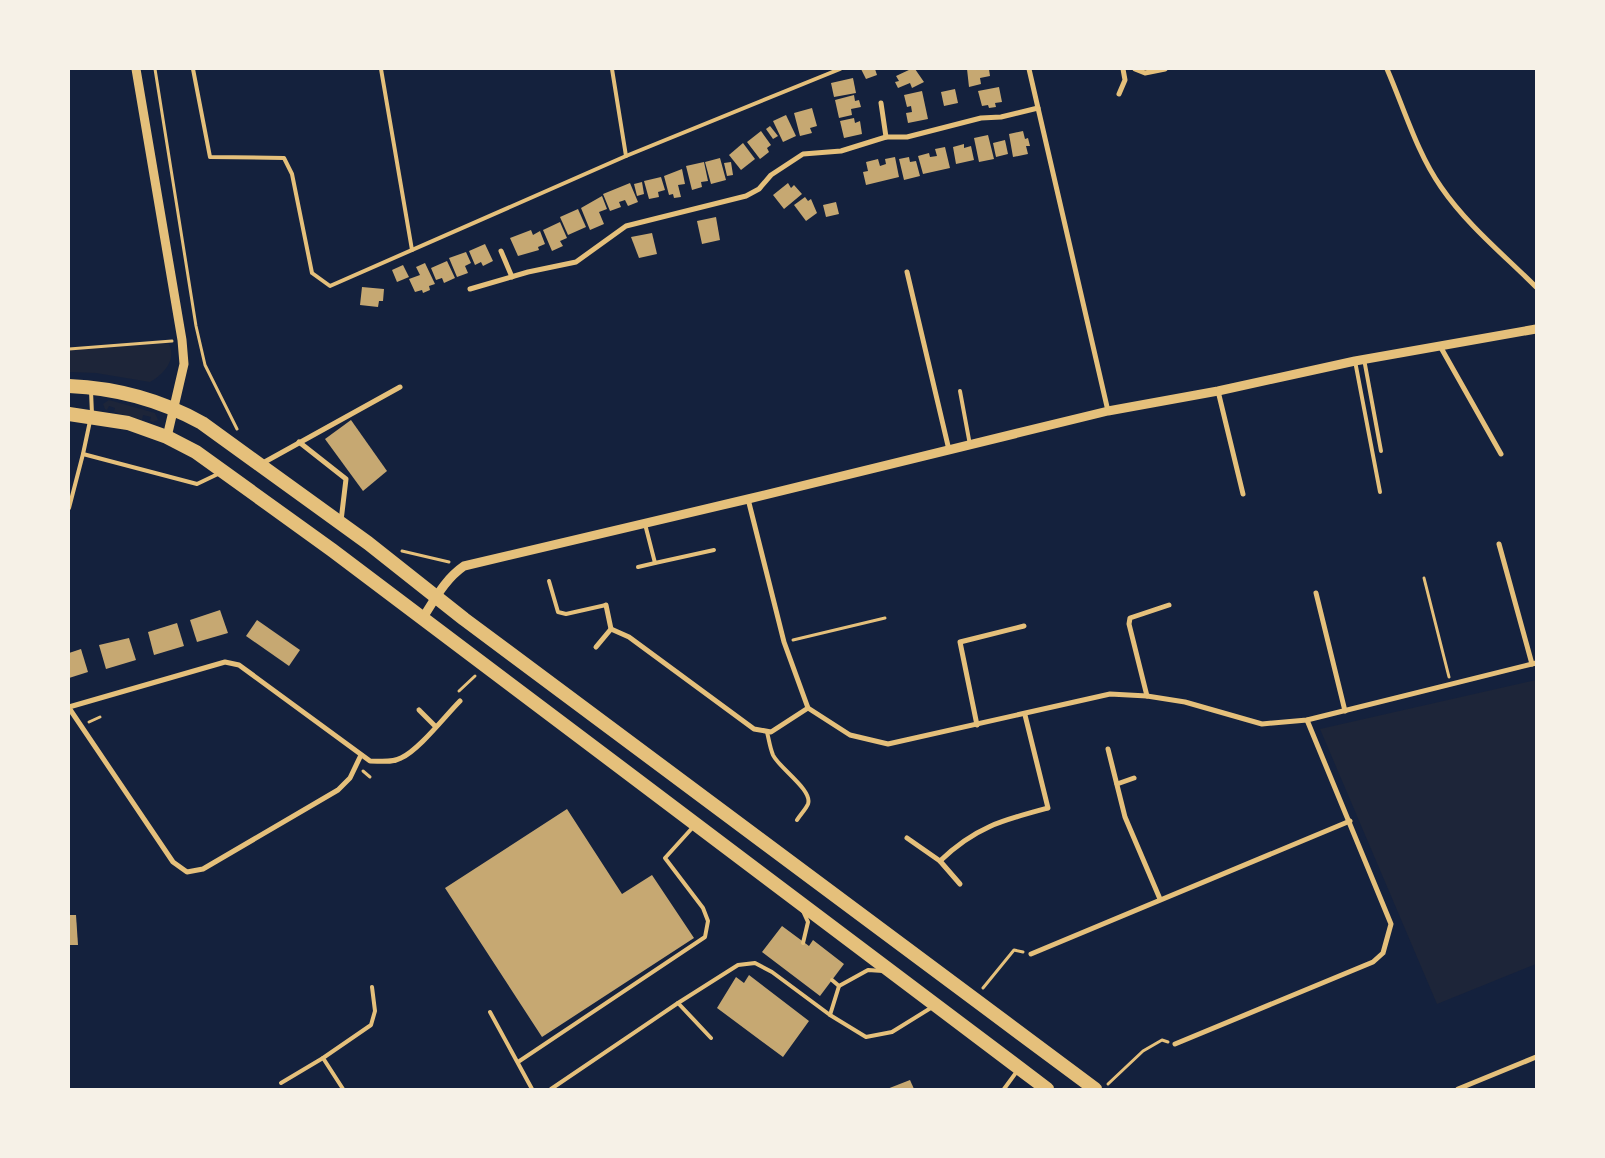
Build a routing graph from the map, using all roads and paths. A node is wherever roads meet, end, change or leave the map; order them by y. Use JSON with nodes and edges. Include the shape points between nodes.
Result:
{"nodes":[{"id":1,"x":136,"y":69,"type":"edge"},
{"id":2,"x":155,"y":69,"type":"edge"},
{"id":3,"x":194,"y":69,"type":"edge"},
{"id":4,"x":381,"y":69,"type":"edge"},
{"id":5,"x":612,"y":69,"type":"edge"},
{"id":6,"x":840,"y":69,"type":"edge"},
{"id":7,"x":1029,"y":69,"type":"edge"},
{"id":8,"x":1122,"y":69,"type":"edge"},
{"id":9,"x":1135,"y":69,"type":"edge"},
{"id":10,"x":1165,"y":69,"type":"edge"},
{"id":11,"x":1387,"y":69,"type":"edge"},
{"id":12,"x":827,"y":71,"type":"edge"},
{"id":13,"x":1119,"y":94,"type":"dead end"},
{"id":14,"x":881,"y":103,"type":"dead end"},
{"id":15,"x":1038,"y":108,"type":"junction"},
{"id":16,"x":886,"y":137,"type":"junction"},
{"id":17,"x":626,"y":156,"type":"junction"},
{"id":18,"x":412,"y":250,"type":"junction"},
{"id":19,"x":501,"y":251,"type":"dead end"},
{"id":20,"x":906,"y":272,"type":"dead end"},
{"id":21,"x":512,"y":277,"type":"junction"},
{"id":22,"x":1536,"y":287,"type":"edge"},
{"id":23,"x":470,"y":289,"type":"dead end"},
{"id":24,"x":1536,"y":329,"type":"edge"},
{"id":25,"x":182,"y":340,"type":"junction"},
{"id":26,"x":1440,"y":346,"type":"junction"},
{"id":27,"x":69,"y":348,"type":"edge"},
{"id":28,"x":1359,"y":360,"type":"junction"},
{"id":29,"x":69,"y":386,"type":"edge"},
{"id":30,"x":90,"y":387,"type":"junction"},
{"id":31,"x":400,"y":387,"type":"dead end"},
{"id":32,"x":960,"y":391,"type":"dead end"},
{"id":33,"x":1218,"y":391,"type":"junction"},
{"id":34,"x":175,"y":408,"type":"junction"},
{"id":35,"x":1108,"y":411,"type":"junction"},
{"id":36,"x":69,"y":414,"type":"edge"},
{"id":37,"x":92,"y":416,"type":"junction"},
{"id":38,"x":239,"y":432,"type":"dead end"},
{"id":39,"x":167,"y":437,"type":"junction"},
{"id":40,"x":299,"y":442,"type":"junction"},
{"id":41,"x":970,"y":445,"type":"junction"},
{"id":42,"x":949,"y":450,"type":"junction"},
{"id":43,"x":1380,"y":451,"type":"dead end"},
{"id":44,"x":83,"y":454,"type":"junction"},
{"id":45,"x":1501,"y":454,"type":"dead end"},
{"id":46,"x":261,"y":464,"type":"junction"},
{"id":47,"x":224,"y":471,"type":"junction"},
{"id":48,"x":1380,"y":492,"type":"dead end"},
{"id":49,"x":1242,"y":494,"type":"dead end"},
{"id":50,"x":748,"y":499,"type":"junction"},
{"id":51,"x":69,"y":508,"type":"edge"},
{"id":52,"x":645,"y":523,"type":"junction"},
{"id":53,"x":342,"y":525,"type":"junction"},
{"id":54,"x":1499,"y":544,"type":"dead end"},
{"id":55,"x":714,"y":550,"type":"dead end"},
{"id":56,"x":655,"y":563,"type":"junction"},
{"id":57,"x":638,"y":567,"type":"dead end"},
{"id":58,"x":1424,"y":578,"type":"dead end"},
{"id":59,"x":549,"y":581,"type":"dead end"},
{"id":60,"x":1316,"y":594,"type":"dead end"},
{"id":61,"x":436,"y":598,"type":"junction"},
{"id":62,"x":606,"y":605,"type":"joint"},
{"id":63,"x":1169,"y":605,"type":"dead end"},
{"id":64,"x":885,"y":618,"type":"dead end"},
{"id":65,"x":422,"y":619,"type":"junction"},
{"id":66,"x":1024,"y":626,"type":"dead end"},
{"id":67,"x":611,"y":629,"type":"junction"},
{"id":68,"x":784,"y":642,"type":"junction"},
{"id":69,"x":596,"y":647,"type":"dead end"},
{"id":70,"x":1534,"y":663,"type":"edge"},
{"id":71,"x":475,"y":676,"type":"dead end"},
{"id":72,"x":1451,"y":685,"type":"junction"},
{"id":73,"x":457,"y":693,"type":"dead end"},
{"id":74,"x":1147,"y":696,"type":"junction"},
{"id":75,"x":460,"y":701,"type":"dead end"},
{"id":76,"x":69,"y":707,"type":"edge"},
{"id":77,"x":808,"y":708,"type":"junction"},
{"id":78,"x":419,"y":710,"type":"dead end"},
{"id":79,"x":1344,"y":711,"type":"junction"},
{"id":80,"x":1025,"y":715,"type":"junction"},
{"id":81,"x":1307,"y":720,"type":"junction"},
{"id":82,"x":977,"y":725,"type":"junction"},
{"id":83,"x":435,"y":726,"type":"junction"},
{"id":84,"x":767,"y":732,"type":"junction"},
{"id":85,"x":1108,"y":749,"type":"dead end"},
{"id":86,"x":361,"y":755,"type":"junction"},
{"id":87,"x":1134,"y":778,"type":"dead end"},
{"id":88,"x":1117,"y":784,"type":"junction"},
{"id":89,"x":797,"y":820,"type":"dead end"},
{"id":90,"x":1350,"y":821,"type":"junction"},
{"id":91,"x":695,"y":824,"type":"junction"},
{"id":92,"x":907,"y":838,"type":"dead end"},
{"id":93,"x":940,"y":860,"type":"junction"},
{"id":94,"x":960,"y":884,"type":"dead end"},
{"id":95,"x":1160,"y":899,"type":"junction"},
{"id":96,"x":799,"y":902,"type":"junction"},
{"id":97,"x":804,"y":942,"type":"dead end"},
{"id":98,"x":1031,"y":954,"type":"joint"},
{"id":99,"x":890,"y":972,"type":"junction"},
{"id":100,"x":832,"y":980,"type":"dead end"},
{"id":101,"x":839,"y":986,"type":"junction"},
{"id":102,"x":372,"y":987,"type":"dead end"},
{"id":103,"x":973,"y":1001,"type":"junction"},
{"id":104,"x":678,"y":1004,"type":"junction"},
{"id":105,"x":935,"y":1005,"type":"junction"},
{"id":106,"x":490,"y":1012,"type":"dead end"},
{"id":107,"x":830,"y":1015,"type":"junction"},
{"id":108,"x":711,"y":1038,"type":"dead end"},
{"id":109,"x":1175,"y":1044,"type":"joint"},
{"id":110,"x":1536,"y":1057,"type":"edge"},
{"id":111,"x":323,"y":1058,"type":"junction"},
{"id":112,"x":518,"y":1062,"type":"junction"},
{"id":113,"x":1019,"y":1068,"type":"junction"},
{"id":114,"x":281,"y":1083,"type":"dead end"},
{"id":115,"x":343,"y":1089,"type":"edge"},
{"id":116,"x":532,"y":1089,"type":"edge"},
{"id":117,"x":551,"y":1089,"type":"edge"},
{"id":118,"x":1004,"y":1089,"type":"edge"},
{"id":119,"x":1047,"y":1089,"type":"edge"},
{"id":120,"x":1095,"y":1089,"type":"edge"},
{"id":121,"x":1105,"y":1089,"type":"edge"},
{"id":122,"x":1458,"y":1089,"type":"edge"}],
"edges":[{"from":1,"to":25,"type":"street"},
{"from":2,"to":38,"type":"path","via":[[205,365]]},
{"from":3,"to":18,"type":"lane","via":[[210,157],[284,158],[292,174],[312,273],[330,286]]},
{"from":4,"to":18,"type":"lane"},
{"from":5,"to":17,"type":"lane"},
{"from":6,"to":12,"type":"lane"},
{"from":7,"to":15,"type":"street"},
{"from":8,"to":13,"type":"street","via":[[1124,80]]},
{"from":9,"to":10,"type":"street","via":[[1145,74]]},
{"from":11,"to":22,"type":"street","via":[[1426,163],[1440,187],[1459,211]]},
{"from":12,"to":17,"type":"lane"},
{"from":14,"to":16,"type":"street"},
{"from":15,"to":16,"type":"street","via":[[906,137]]},
{"from":15,"to":35,"type":"street"},
{"from":16,"to":21,"type":"street","via":[[841,151],[803,154],[746,196],[626,226],[576,262]]},
{"from":17,"to":18,"type":"lane"},
{"from":19,"to":21,"type":"street"},
{"from":20,"to":42,"type":"street"},
{"from":21,"to":23,"type":"street"},
{"from":24,"to":26,"type":"street"},
{"from":25,"to":27,"type":"path"},
{"from":25,"to":34,"type":"street","via":[[184,364]]},
{"from":26,"to":28,"type":"street"},
{"from":26,"to":45,"type":"street"},
{"from":28,"to":33,"type":"street"},
{"from":28,"to":43,"type":"lane"},
{"from":28,"to":48,"type":"lane"},
{"from":29,"to":30,"type":"highway"},
{"from":30,"to":34,"type":"highway","via":[[144,397]]},
{"from":30,"to":37,"type":"lane"},
{"from":31,"to":40,"type":"street"},
{"from":32,"to":41,"type":"lane"},
{"from":33,"to":35,"type":"street"},
{"from":33,"to":49,"type":"street"},
{"from":34,"to":39,"type":"street"},
{"from":34,"to":46,"type":"highway"},
{"from":35,"to":41,"type":"street"},
{"from":36,"to":37,"type":"highway"},
{"from":37,"to":39,"type":"highway","via":[[128,423]]},
{"from":37,"to":44,"type":"lane"},
{"from":39,"to":47,"type":"highway"},
{"from":40,"to":46,"type":"street"},
{"from":40,"to":53,"type":"street","via":[[346,479]]},
{"from":41,"to":42,"type":"street"},
{"from":42,"to":50,"type":"street"},
{"from":44,"to":47,"type":"lane","via":[[197,484]]},
{"from":44,"to":51,"type":"lane"},
{"from":46,"to":53,"type":"highway"},
{"from":47,"to":65,"type":"highway"},
{"from":50,"to":52,"type":"street"},
{"from":50,"to":68,"type":"street"},
{"from":52,"to":56,"type":"lane"},
{"from":52,"to":61,"type":"street","via":[[464,566],[452,574]]},
{"from":53,"to":61,"type":"highway"},
{"from":54,"to":70,"type":"street"},
{"from":55,"to":56,"type":"lane"},
{"from":56,"to":57,"type":"lane"},
{"from":58,"to":72,"type":"path"},
{"from":59,"to":62,"type":"lane","via":[[558,612],[566,614]]},
{"from":60,"to":79,"type":"street"},
{"from":61,"to":65,"type":"street"},
{"from":61,"to":103,"type":"highway"},
{"from":62,"to":67,"type":"street"},
{"from":63,"to":74,"type":"street","via":[[1130,618]]},
{"from":64,"to":68,"type":"path"},
{"from":65,"to":91,"type":"highway"},
{"from":66,"to":82,"type":"street","via":[[960,642]]},
{"from":67,"to":69,"type":"street"},
{"from":67,"to":84,"type":"street","via":[[629,637],[754,729]]},
{"from":68,"to":77,"type":"street"},
{"from":70,"to":72,"type":"street"},
{"from":71,"to":73,"type":"path"},
{"from":72,"to":79,"type":"street"},
{"from":74,"to":80,"type":"street","via":[[1110,694]]},
{"from":74,"to":81,"type":"street","via":[[1185,702],[1262,724]]},
{"from":75,"to":83,"type":"street"},
{"from":76,"to":86,"type":"street","via":[[225,662],[239,665]]},
{"from":76,"to":86,"type":"street","via":[[173,862],[187,872],[203,870],[338,790],[350,778]]},
{"from":77,"to":82,"type":"street","via":[[850,735],[888,744]]},
{"from":77,"to":84,"type":"street","via":[[780,728]]},
{"from":78,"to":83,"type":"street"},
{"from":79,"to":81,"type":"street"},
{"from":80,"to":82,"type":"street"},
{"from":80,"to":93,"type":"street","via":[[1048,808],[983,828],[959,842]]},
{"from":81,"to":90,"type":"street"},
{"from":83,"to":86,"type":"street","via":[[401,758],[370,761]]},
{"from":84,"to":89,"type":"lane","via":[[777,761],[809,798]]},
{"from":85,"to":88,"type":"street"},
{"from":87,"to":88,"type":"street"},
{"from":88,"to":95,"type":"street","via":[[1125,817]]},
{"from":90,"to":95,"type":"street"},
{"from":90,"to":109,"type":"street","via":[[1390,924],[1383,953],[1373,962]]},
{"from":91,"to":96,"type":"highway"},
{"from":91,"to":112,"type":"lane","via":[[665,858],[703,908],[708,921],[706,937]]},
{"from":92,"to":93,"type":"street"},
{"from":93,"to":94,"type":"street"},
{"from":95,"to":98,"type":"street"},
{"from":96,"to":97,"type":"lane","via":[[808,922]]},
{"from":96,"to":99,"type":"highway"},
{"from":98,"to":103,"type":"path","via":[[1014,950]]},
{"from":99,"to":101,"type":"lane","via":[[868,970]]},
{"from":99,"to":105,"type":"highway"},
{"from":100,"to":101,"type":"lane"},
{"from":101,"to":107,"type":"lane"},
{"from":102,"to":111,"type":"lane","via":[[375,1011],[371,1025]]},
{"from":103,"to":120,"type":"highway"},
{"from":104,"to":107,"type":"lane","via":[[738,965],[755,963]]},
{"from":104,"to":108,"type":"lane"},
{"from":104,"to":117,"type":"lane"},
{"from":105,"to":107,"type":"lane","via":[[892,1032],[866,1037]]},
{"from":105,"to":113,"type":"highway"},
{"from":106,"to":112,"type":"lane"},
{"from":109,"to":121,"type":"path","via":[[1162,1040],[1143,1051]]},
{"from":110,"to":122,"type":"street"},
{"from":111,"to":114,"type":"lane"},
{"from":111,"to":115,"type":"lane"},
{"from":112,"to":116,"type":"lane"},
{"from":113,"to":118,"type":"lane"},
{"from":113,"to":119,"type":"highway"}]}
